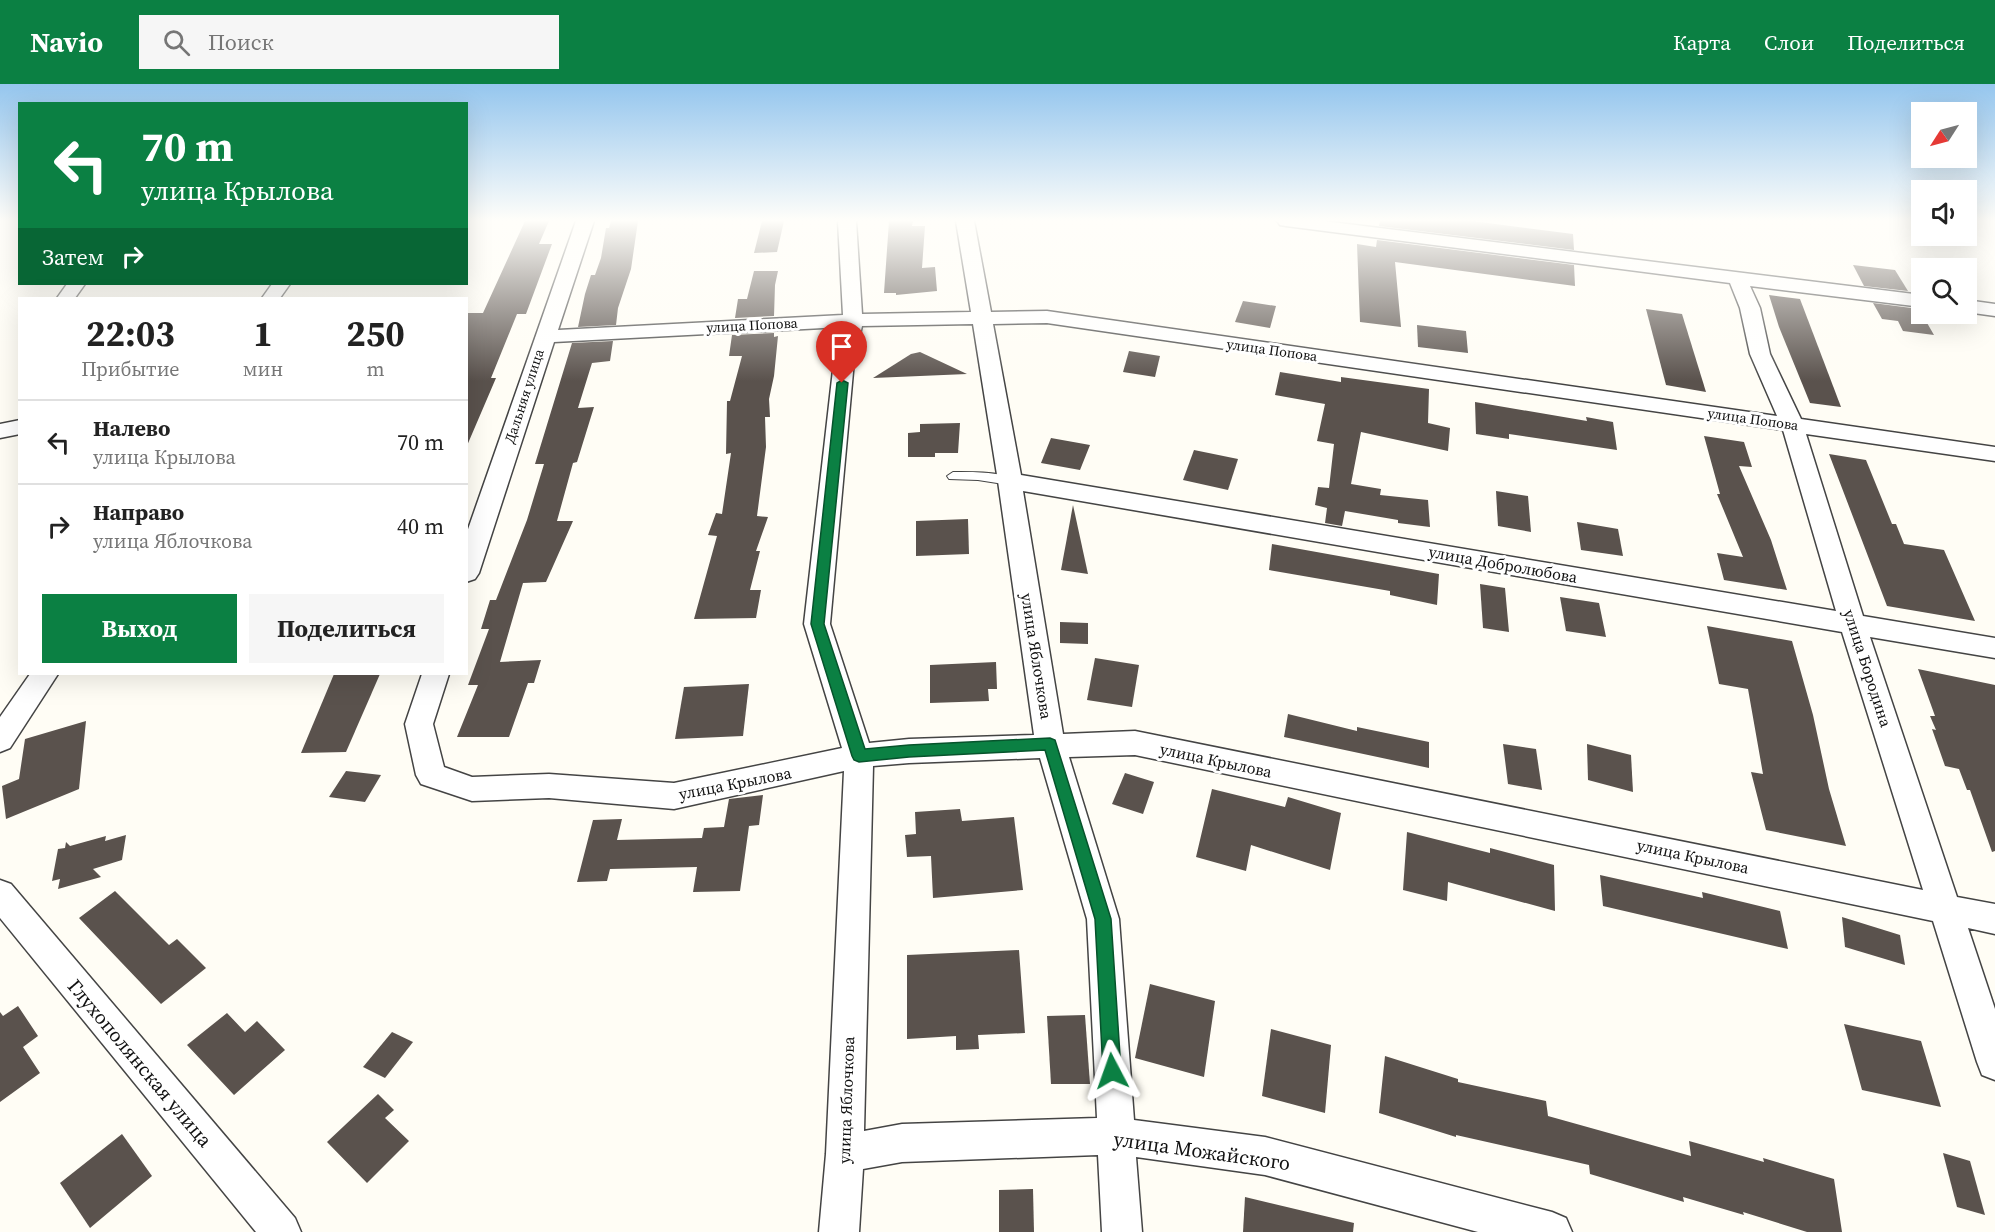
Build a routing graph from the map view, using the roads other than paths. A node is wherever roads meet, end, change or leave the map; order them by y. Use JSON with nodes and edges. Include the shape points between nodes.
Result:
{"nodes":[{"id":1,"x":566,"y":275,"type":"edge"},
{"id":2,"x":851,"y":275,"type":"edge"},
{"id":3,"x":974,"y":275,"type":"edge"},
{"id":4,"x":1716,"y":275,"type":"edge"},
{"id":5,"x":1737,"y":277,"type":"junction"},
{"id":6,"x":1911,"y":300,"type":"edge"},
{"id":7,"x":1977,"y":308,"type":"edge"},
{"id":8,"x":1995,"y":310,"type":"edge"},
{"id":9,"x":982,"y":318,"type":"junction"},
{"id":10,"x":853,"y":320,"type":"junction"},
{"id":11,"x":544,"y":337,"type":"junction"},
{"id":12,"x":1792,"y":424,"type":"junction"},
{"id":13,"x":18,"y":427,"type":"edge"},
{"id":14,"x":0,"y":431,"type":"edge"},
{"id":15,"x":1995,"y":454,"type":"edge"},
{"id":16,"x":953,"y":476,"type":"dead end"},
{"id":17,"x":1010,"y":481,"type":"junction"},
{"id":18,"x":468,"y":567,"type":"edge"},
{"id":19,"x":1853,"y":624,"type":"junction"},
{"id":20,"x":1995,"y":648,"type":"edge"},
{"id":21,"x":43,"y":675,"type":"edge"},
{"id":22,"x":435,"y":675,"type":"edge"},
{"id":23,"x":0,"y":740,"type":"edge"},
{"id":24,"x":1050,"y":744,"type":"junction"},
{"id":25,"x":859,"y":756,"type":"junction"},
{"id":26,"x":0,"y":894,"type":"edge"},
{"id":27,"x":1946,"y":908,"type":"junction"},
{"id":28,"x":1995,"y":919,"type":"edge"},
{"id":29,"x":1995,"y":1062,"type":"edge"},
{"id":30,"x":1116,"y":1136,"type":"junction"},
{"id":31,"x":845,"y":1154,"type":"junction"},
{"id":32,"x":281,"y":1232,"type":"edge"},
{"id":33,"x":839,"y":1232,"type":"edge"},
{"id":34,"x":1122,"y":1232,"type":"edge"},
{"id":35,"x":1552,"y":1232,"type":"edge"}],
"edges":[{"from":1,"to":11,"type":"street","name":"Дальняя улица"},
{"from":2,"to":10,"type":"street","name":"улица Яблочкова"},
{"from":3,"to":9,"type":"street","name":"улица Яблочкова"},
{"from":4,"to":5,"type":"street"},
{"from":5,"to":6,"type":"street"},
{"from":5,"to":12,"type":"street","name":"улица Бородина","via":[[1750,308],[1760,354]]},
{"from":7,"to":8,"type":"street"},
{"from":9,"to":10,"type":"street","name":"улица Попова"},
{"from":9,"to":12,"type":"street","name":"улица Попова","via":[[1047,317]]},
{"from":9,"to":17,"type":"street","name":"улица Яблочкова"},
{"from":10,"to":11,"type":"street","name":"улица Попова"},
{"from":10,"to":25,"type":"street","name":"улица Яблочкова","via":[[844,361],[817,624]]},
{"from":11,"to":18,"type":"street","name":"Дальняя улица"},
{"from":12,"to":15,"type":"street","name":"улица Попова"},
{"from":12,"to":19,"type":"street","name":"улица Бородина"},
{"from":13,"to":14,"type":"street"},
{"from":16,"to":17,"type":"lane"},
{"from":17,"to":19,"type":"street","name":"улица Добролюбова"},
{"from":17,"to":24,"type":"street","name":"улица Яблочкова"},
{"from":19,"to":20,"type":"street","name":"улица Добролюбова"},
{"from":19,"to":27,"type":"street","name":"улица Бородина"},
{"from":21,"to":23,"type":"street"},
{"from":22,"to":25,"type":"street","name":"улица Крылова","via":[[419,724],[431,775],[472,789],[549,786],[674,796]]},
{"from":24,"to":25,"type":"street","name":"улица Крылова"},
{"from":24,"to":27,"type":"street","name":"улица Крылова","via":[[1135,743]]},
{"from":24,"to":30,"type":"street","name":"улица Яблочкова","via":[[1103,919]]},
{"from":25,"to":31,"type":"street","name":"улица Яблочкова"},
{"from":26,"to":32,"type":"street","name":"Глухополянская улица"},
{"from":27,"to":28,"type":"street","name":"улица Крылова"},
{"from":27,"to":29,"type":"street","name":"улица Бородина"},
{"from":30,"to":31,"type":"street","name":"улица Можайского","via":[[902,1143]]},
{"from":30,"to":34,"type":"street","name":"улица Яблочкова"},
{"from":30,"to":35,"type":"street","name":"улица Можайского","via":[[1265,1156]]},
{"from":31,"to":33,"type":"street","name":"улица Яблочкова"}]}
